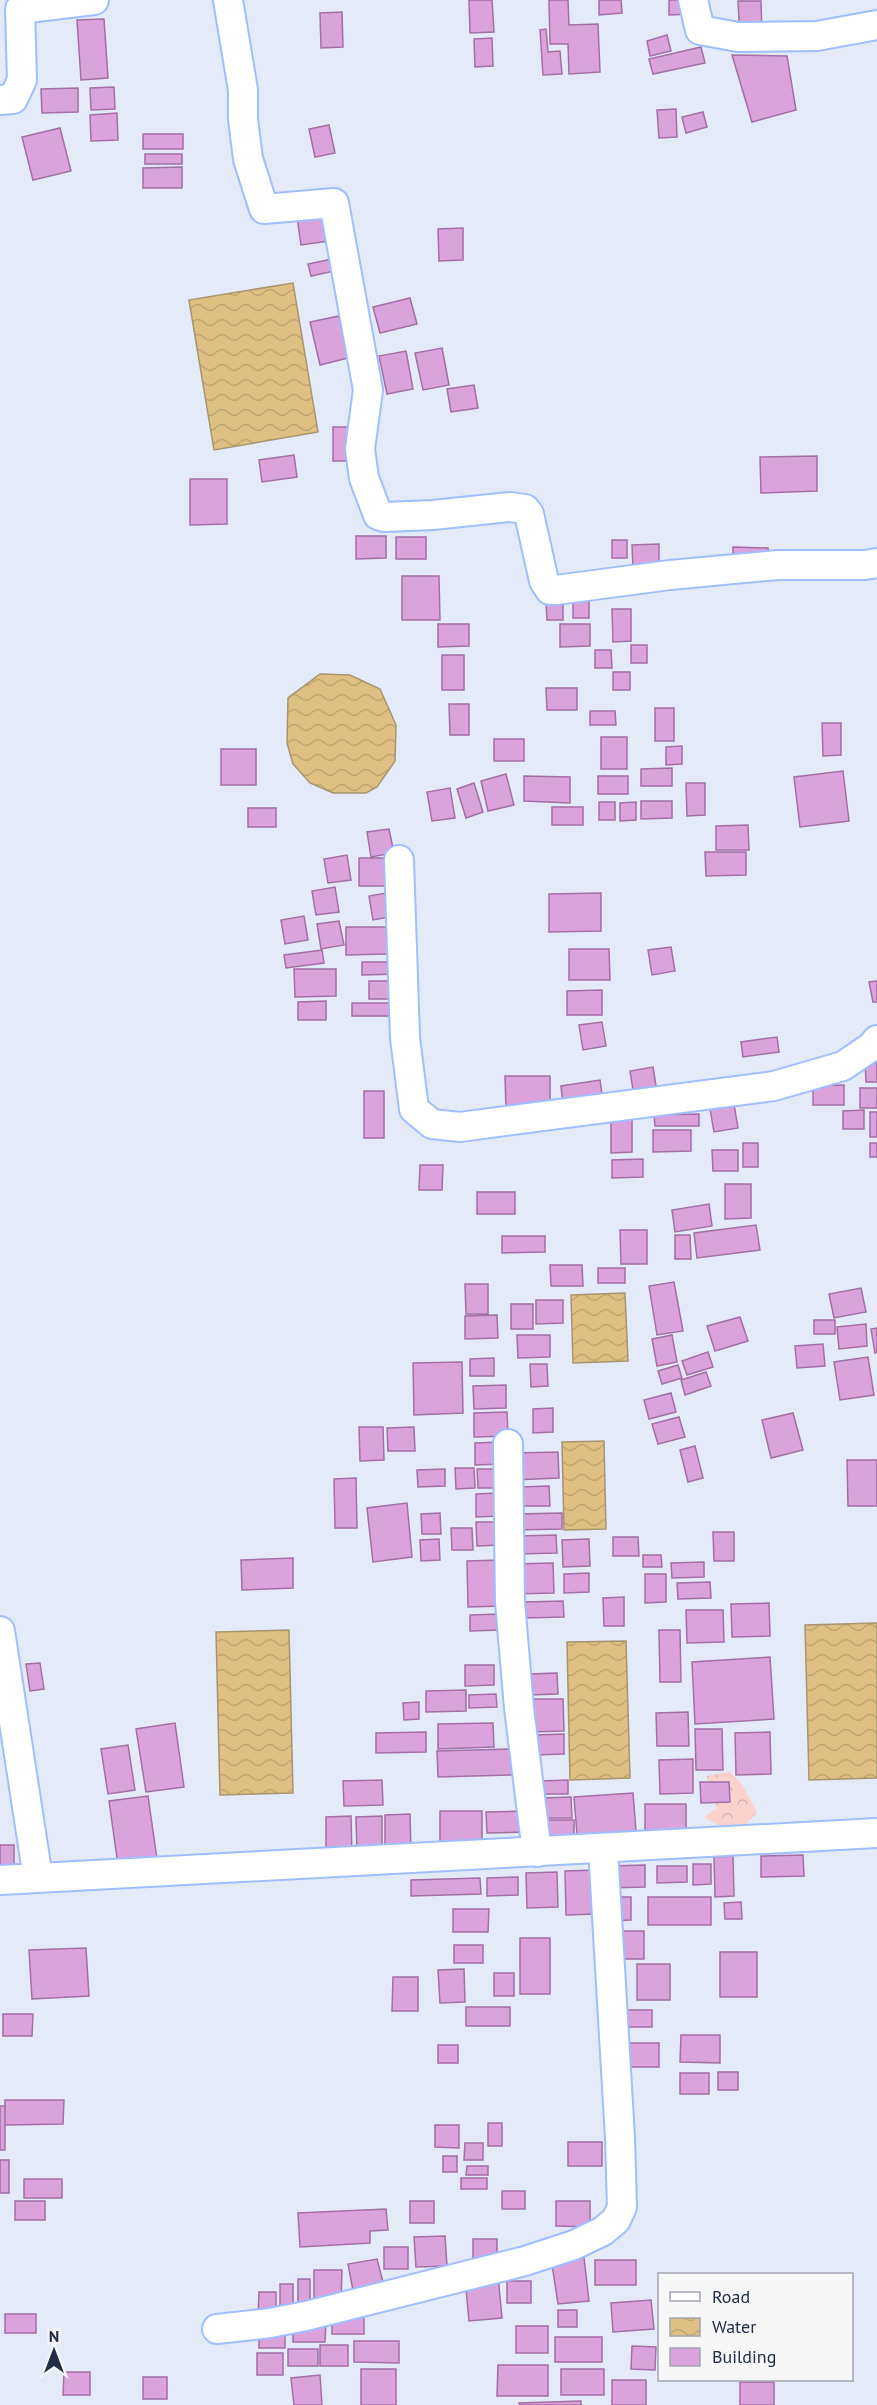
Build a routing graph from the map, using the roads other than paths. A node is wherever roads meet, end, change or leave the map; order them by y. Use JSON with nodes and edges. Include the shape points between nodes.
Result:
{"nodes":[{"id":1,"x":94,"y":0,"type":"edge"},
{"id":2,"x":228,"y":0,"type":"edge"},
{"id":3,"x":693,"y":0,"type":"edge"},
{"id":4,"x":877,"y":25,"type":"edge"},
{"id":5,"x":0,"y":100,"type":"edge"},
{"id":6,"x":877,"y":562,"type":"edge"},
{"id":7,"x":399,"y":861,"type":"dead end"},
{"id":8,"x":877,"y":1040,"type":"edge"},
{"id":9,"x":508,"y":1444,"type":"dead end"},
{"id":10,"x":0,"y":1631,"type":"edge"},
{"id":11,"x":877,"y":1833,"type":"edge"},
{"id":12,"x":603,"y":1848,"type":"junction"},
{"id":13,"x":537,"y":1852,"type":"junction"},
{"id":14,"x":38,"y":1878,"type":"junction"},
{"id":15,"x":0,"y":1880,"type":"edge"},
{"id":16,"x":217,"y":2329,"type":"dead end"}],
"edges":[{"from":1,"to":5,"type":"street","via":[[20,9],[21,80],[13,99]]},
{"from":2,"to":6,"type":"street","via":[[243,90],[248,159],[264,209],[334,203],[368,390],[360,448],[363,478],[378,515],[525,509],[544,581],[550,590],[778,565]]},
{"from":3,"to":4,"type":"street","via":[[700,30],[738,37],[818,36]]},
{"from":7,"to":8,"type":"street","via":[[405,1038],[414,1109],[432,1124],[460,1127],[774,1086],[843,1066]]},
{"from":9,"to":13,"type":"street","via":[[510,1602]]},
{"from":10,"to":14,"type":"street"},
{"from":11,"to":12,"type":"street"},
{"from":12,"to":13,"type":"street"},
{"from":12,"to":16,"type":"street","via":[[620,2138],[622,2207],[616,2220],[574,2245],[525,2261],[306,2316]]},
{"from":13,"to":14,"type":"street"},
{"from":14,"to":15,"type":"street"}]}
